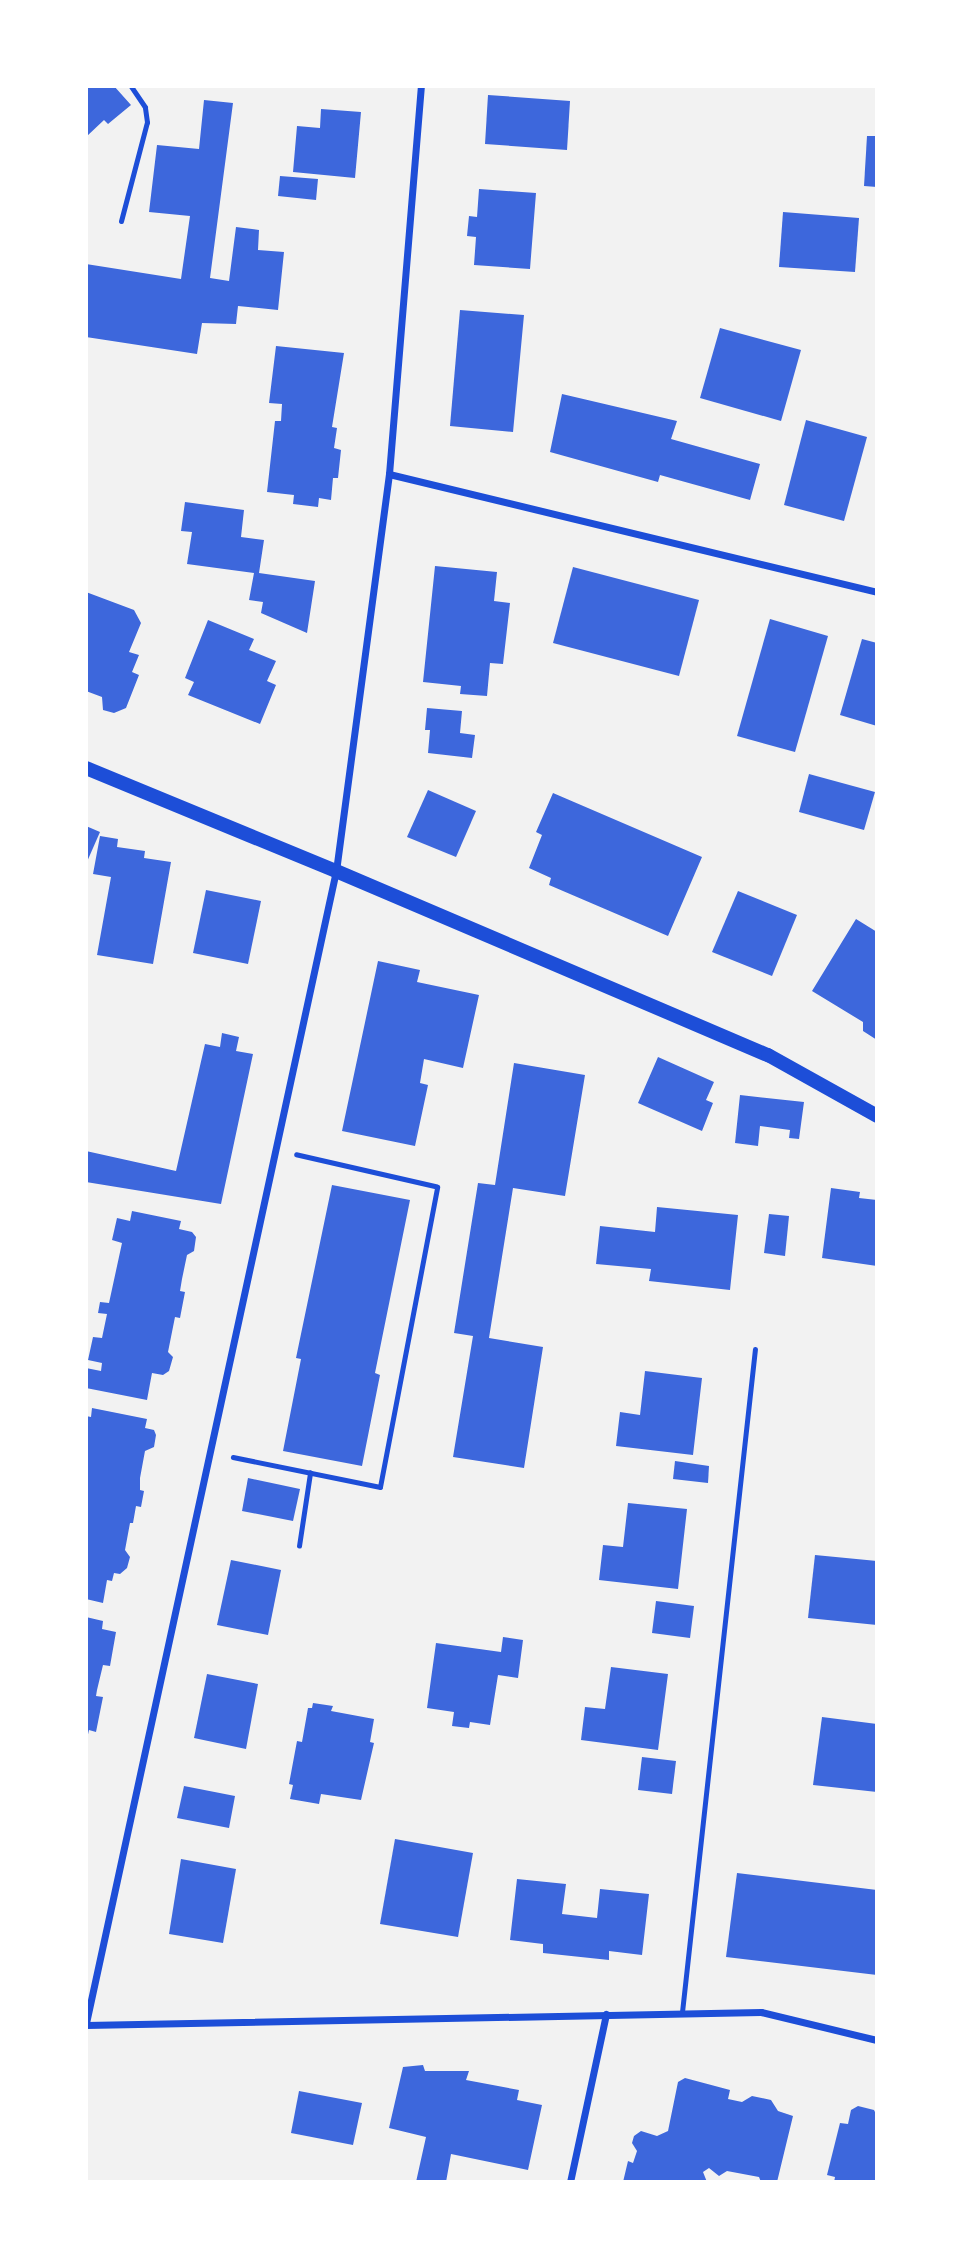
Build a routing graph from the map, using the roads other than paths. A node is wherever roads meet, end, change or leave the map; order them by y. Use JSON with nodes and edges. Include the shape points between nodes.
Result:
{"nodes":[{"id":1,"x":131,"y":86,"type":"edge"},
{"id":2,"x":421,"y":86,"type":"edge"},
{"id":3,"x":121,"y":221,"type":"dead end"},
{"id":4,"x":389,"y":474,"type":"junction"},
{"id":5,"x":877,"y":592,"type":"edge"},
{"id":6,"x":86,"y":768,"type":"edge"},
{"id":7,"x":336,"y":871,"type":"junction"},
{"id":8,"x":877,"y":1116,"type":"edge"},
{"id":9,"x":755,"y":1349,"type":"dead end"},
{"id":10,"x":682,"y":2012,"type":"junction"},
{"id":11,"x":606,"y":2014,"type":"junction"},
{"id":12,"x":86,"y":2024,"type":"edge"},
{"id":13,"x":877,"y":2040,"type":"edge"},
{"id":14,"x":570,"y":2182,"type":"edge"}],
"edges":[{"from":1,"to":3,"type":"lane","via":[[145,107],[147,122]]},
{"from":2,"to":4,"type":"street"},
{"from":4,"to":5,"type":"street"},
{"from":4,"to":7,"type":"street"},
{"from":6,"to":7,"type":"main road"},
{"from":7,"to":8,"type":"main road","via":[[768,1055]]},
{"from":7,"to":12,"type":"street"},
{"from":9,"to":10,"type":"lane"},
{"from":10,"to":11,"type":"street"},
{"from":10,"to":13,"type":"street","via":[[761,2012]]},
{"from":11,"to":12,"type":"street"},
{"from":11,"to":14,"type":"street"}]}
